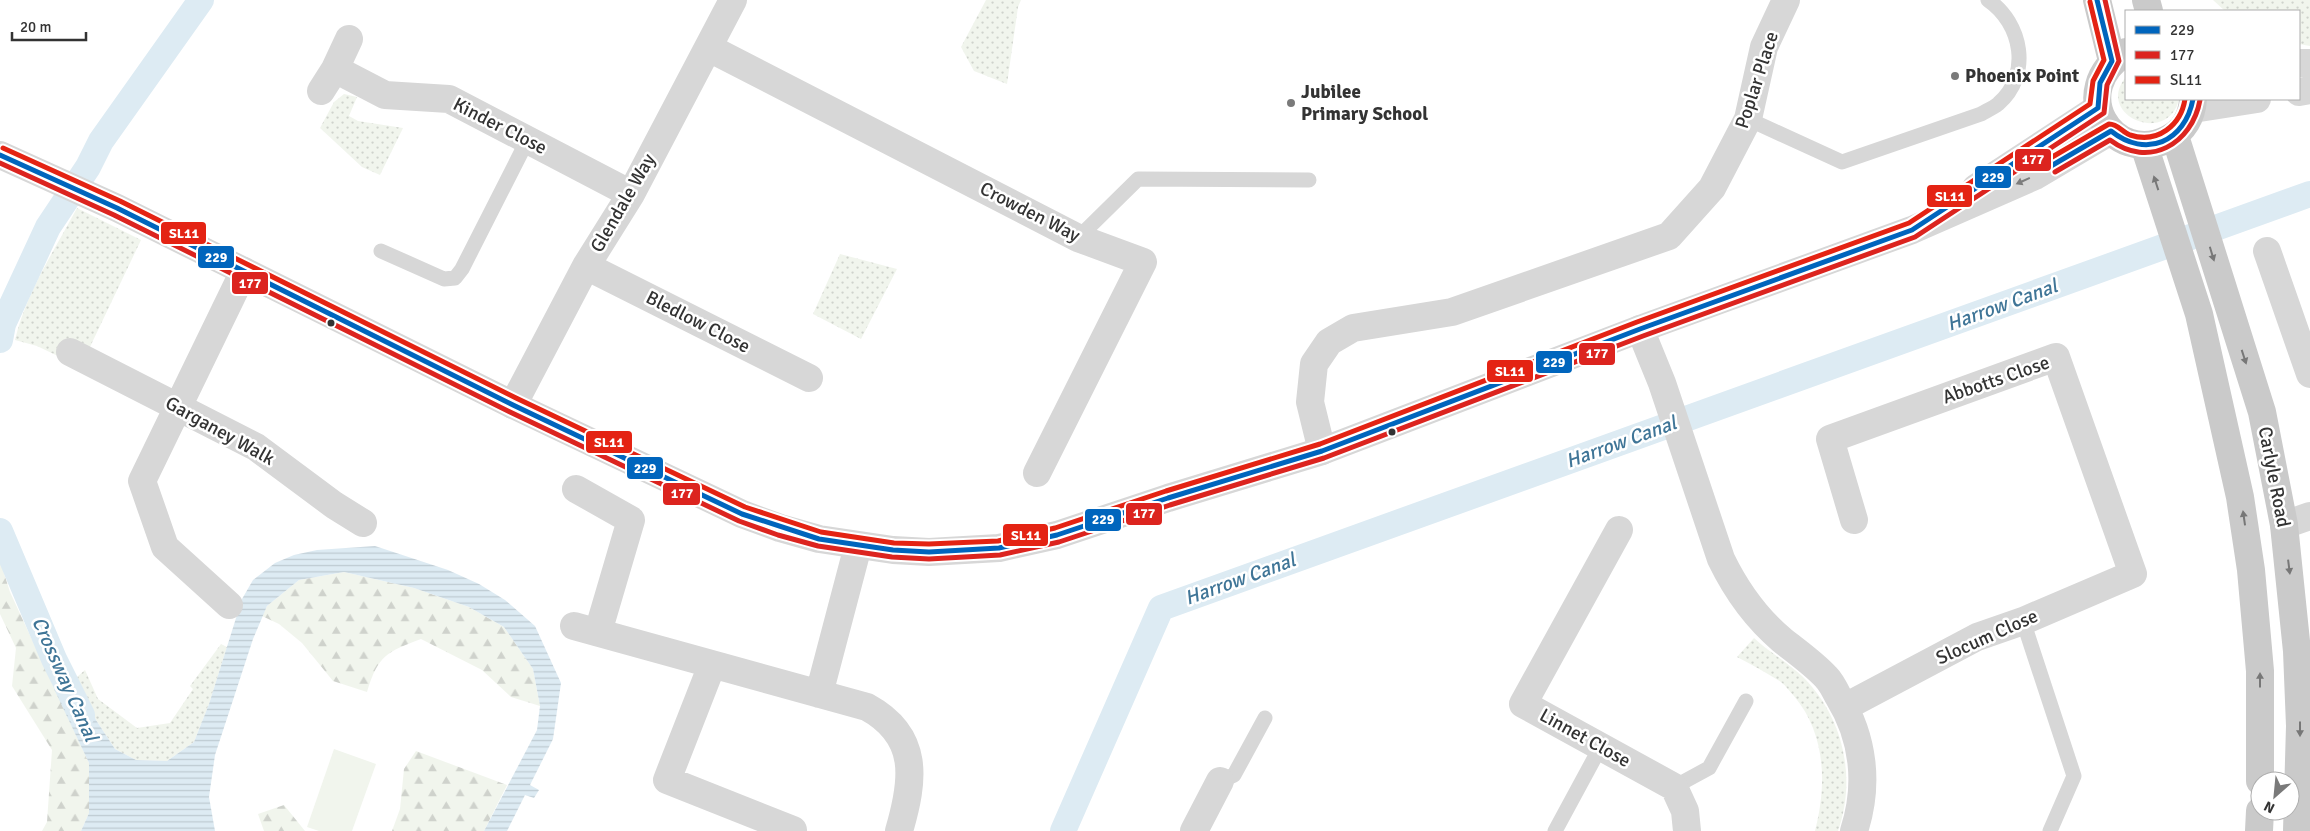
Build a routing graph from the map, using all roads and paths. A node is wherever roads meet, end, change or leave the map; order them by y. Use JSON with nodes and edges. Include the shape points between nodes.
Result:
{"nodes":[{"id":1,"x":733,"y":0,"type":"edge"},
{"id":2,"x":1786,"y":0,"type":"edge"},
{"id":3,"x":1988,"y":0,"type":"edge"},
{"id":4,"x":2097,"y":0,"type":"edge"},
{"id":5,"x":349,"y":39,"type":"dead end"},
{"id":6,"x":709,"y":48,"type":"junction"},
{"id":7,"x":2119,"y":56,"type":"edge"},
{"id":8,"x":335,"y":69,"type":"junction"},
{"id":9,"x":321,"y":91,"type":"dead end"},
{"id":10,"x":2244,"y":100,"type":"edge"},
{"id":11,"x":2193,"y":104,"type":"edge"},
{"id":12,"x":2098,"y":108,"type":"junction"},
{"id":13,"x":1748,"y":119,"type":"junction"},
{"id":14,"x":2111,"y":131,"type":"junction"},
{"id":15,"x":2175,"y":136,"type":"junction"},
{"id":16,"x":528,"y":139,"type":"junction"},
{"id":17,"x":2144,"y":145,"type":"junction"},
{"id":18,"x":8,"y":158,"type":"edge"},
{"id":19,"x":1309,"y":180,"type":"dead end"},
{"id":20,"x":631,"y":194,"type":"junction"},
{"id":21,"x":1912,"y":230,"type":"junction"},
{"id":22,"x":1078,"y":238,"type":"junction"},
{"id":23,"x":381,"y":250,"type":"dead end"},
{"id":24,"x":2267,"y":251,"type":"dead end"},
{"id":25,"x":586,"y":266,"type":"junction"},
{"id":26,"x":244,"y":271,"type":"junction"},
{"id":27,"x":1640,"y":329,"type":"junction"},
{"id":28,"x":70,"y":352,"type":"dead end"},
{"id":29,"x":2310,"y":374,"type":"edge"},
{"id":30,"x":809,"y":378,"type":"dead end"},
{"id":31,"x":513,"y":405,"type":"junction"},
{"id":32,"x":178,"y":407,"type":"junction"},
{"id":33,"x":1322,"y":451,"type":"junction"},
{"id":34,"x":1037,"y":473,"type":"dead end"},
{"id":35,"x":576,"y":489,"type":"dead end"},
{"id":36,"x":2310,"y":516,"type":"edge"},
{"id":37,"x":1854,"y":520,"type":"dead end"},
{"id":38,"x":363,"y":523,"type":"dead end"},
{"id":39,"x":2284,"y":525,"type":"junction"},
{"id":40,"x":1619,"y":530,"type":"dead end"},
{"id":41,"x":858,"y":546,"type":"junction"},
{"id":42,"x":2133,"y":574,"type":"joint"},
{"id":43,"x":229,"y":605,"type":"dead end"},
{"id":44,"x":2023,"y":620,"type":"junction"},
{"id":45,"x":712,"y":665,"type":"junction"},
{"id":46,"x":819,"y":694,"type":"junction"},
{"id":47,"x":1746,"y":701,"type":"dead end"},
{"id":48,"x":1845,"y":707,"type":"junction"},
{"id":49,"x":1265,"y":718,"type":"dead end"},
{"id":50,"x":1601,"y":746,"type":"junction"},
{"id":51,"x":2260,"y":771,"type":"edge"},
{"id":52,"x":1220,"y":782,"type":"joint"},
{"id":53,"x":1674,"y":786,"type":"junction"},
{"id":54,"x":793,"y":830,"type":"edge"},
{"id":55,"x":898,"y":831,"type":"edge"},
{"id":56,"x":1194,"y":831,"type":"edge"},
{"id":57,"x":1555,"y":831,"type":"edge"},
{"id":58,"x":1687,"y":831,"type":"edge"},
{"id":59,"x":1854,"y":831,"type":"edge"},
{"id":60,"x":2050,"y":831,"type":"edge"},
{"id":61,"x":2297,"y":831,"type":"edge"}],
"edges":[{"from":1,"to":6,"type":"street","name":"Glendale Way"},
{"from":2,"to":13,"type":"street","name":"Poplar Place","via":[[1764,47]]},
{"from":3,"to":13,"type":"lane","via":[[2007,16],[2016,32],[2019,63],[2008,92],[1998,104],[1981,114],[1842,162]]},
{"from":4,"to":7,"type":"main road"},
{"from":5,"to":8,"type":"street"},
{"from":6,"to":20,"type":"street","name":"Glendale Way"},
{"from":6,"to":22,"type":"street","name":"Crowden Way"},
{"from":7,"to":12,"type":"main road","via":[[2099,80]]},
{"from":8,"to":9,"type":"street"},
{"from":8,"to":16,"type":"street","name":"Kinder Close","via":[[385,96],[449,99]]},
{"from":10,"to":11,"type":"street"},
{"from":11,"to":15,"type":"main road","via":[[2186,125]]},
{"from":12,"to":14,"type":"main road"},
{"from":12,"to":21,"type":"street"},
{"from":13,"to":33,"type":"street","name":"Poplar Place","via":[[1712,188],[1669,236],[1452,312],[1353,328],[1328,342],[1314,364],[1310,402]]},
{"from":14,"to":17,"type":"main road","via":[[2127,142]]},
{"from":14,"to":21,"type":"street","one_way":true,"via":[[2035,176]]},
{"from":15,"to":17,"type":"main road","via":[[2160,143]]},
{"from":15,"to":39,"type":"main road","name":"Carlyle Road","one_way":true,"via":[[2262,412]]},
{"from":16,"to":20,"type":"street","name":"Kinder Close"},
{"from":16,"to":23,"type":"lane","via":[[455,278],[444,279]]},
{"from":51,"to":17,"type":"main road","name":"Carlyle Road","one_way":true,"via":[[2260,671],[2251,570],[2240,497],[2199,314]]},
{"from":18,"to":26,"type":"street"},
{"from":19,"to":22,"type":"lane","via":[[1138,179]]},
{"from":20,"to":25,"type":"street","name":"Glendale Way"},
{"from":21,"to":27,"type":"street"},
{"from":22,"to":34,"type":"street","name":"Crowden Way","via":[[1142,262]]},
{"from":24,"to":29,"type":"street"},
{"from":25,"to":30,"type":"street","name":"Bledlow Close"},
{"from":25,"to":31,"type":"street","name":"Glendale Way"},
{"from":26,"to":31,"type":"street"},
{"from":26,"to":32,"type":"street"},
{"from":27,"to":33,"type":"street"},
{"from":27,"to":48,"type":"street","via":[[1732,582],[1752,610],[1827,678]]},
{"from":28,"to":32,"type":"street","name":"Garganey Walk"},
{"from":31,"to":41,"type":"street","via":[[742,514],[780,528]]},
{"from":32,"to":38,"type":"street","name":"Garganey Walk","via":[[256,447]]},
{"from":32,"to":43,"type":"street","via":[[142,481],[165,547]]},
{"from":33,"to":41,"type":"street","via":[[1058,535],[999,548],[929,552]]},
{"from":35,"to":45,"type":"street","via":[[631,520],[586,629]]},
{"from":36,"to":39,"type":"street"},
{"from":37,"to":42,"type":"street","name":"Abbotts Close","via":[[1830,439],[2056,357]]},
{"from":39,"to":61,"type":"main road","name":"Carlyle Road","one_way":true,"via":[[2300,717]]},
{"from":40,"to":50,"type":"street","name":"Linnet Close","via":[[1523,704]]},
{"from":41,"to":46,"type":"street"},
{"from":42,"to":44,"type":"street","name":"Slocum Close"},
{"from":44,"to":48,"type":"street","name":"Slocum Close","via":[[1977,637]]},
{"from":44,"to":60,"type":"lane","via":[[2074,776]]},
{"from":45,"to":46,"type":"street"},
{"from":45,"to":54,"type":"street","via":[[667,780]]},
{"from":46,"to":55,"type":"street","via":[[866,707],[898,732],[911,770]]},
{"from":47,"to":53,"type":"lane","via":[[1709,768]]},
{"from":48,"to":59,"type":"street","via":[[1857,734],[1862,760],[1863,788]]},
{"from":49,"to":52,"type":"lane","via":[[1234,776]]},
{"from":50,"to":53,"type":"street","name":"Linnet Close"},
{"from":50,"to":57,"type":"lane"},
{"from":52,"to":56,"type":"street"},
{"from":53,"to":58,"type":"street","via":[[1685,811]]}]}
